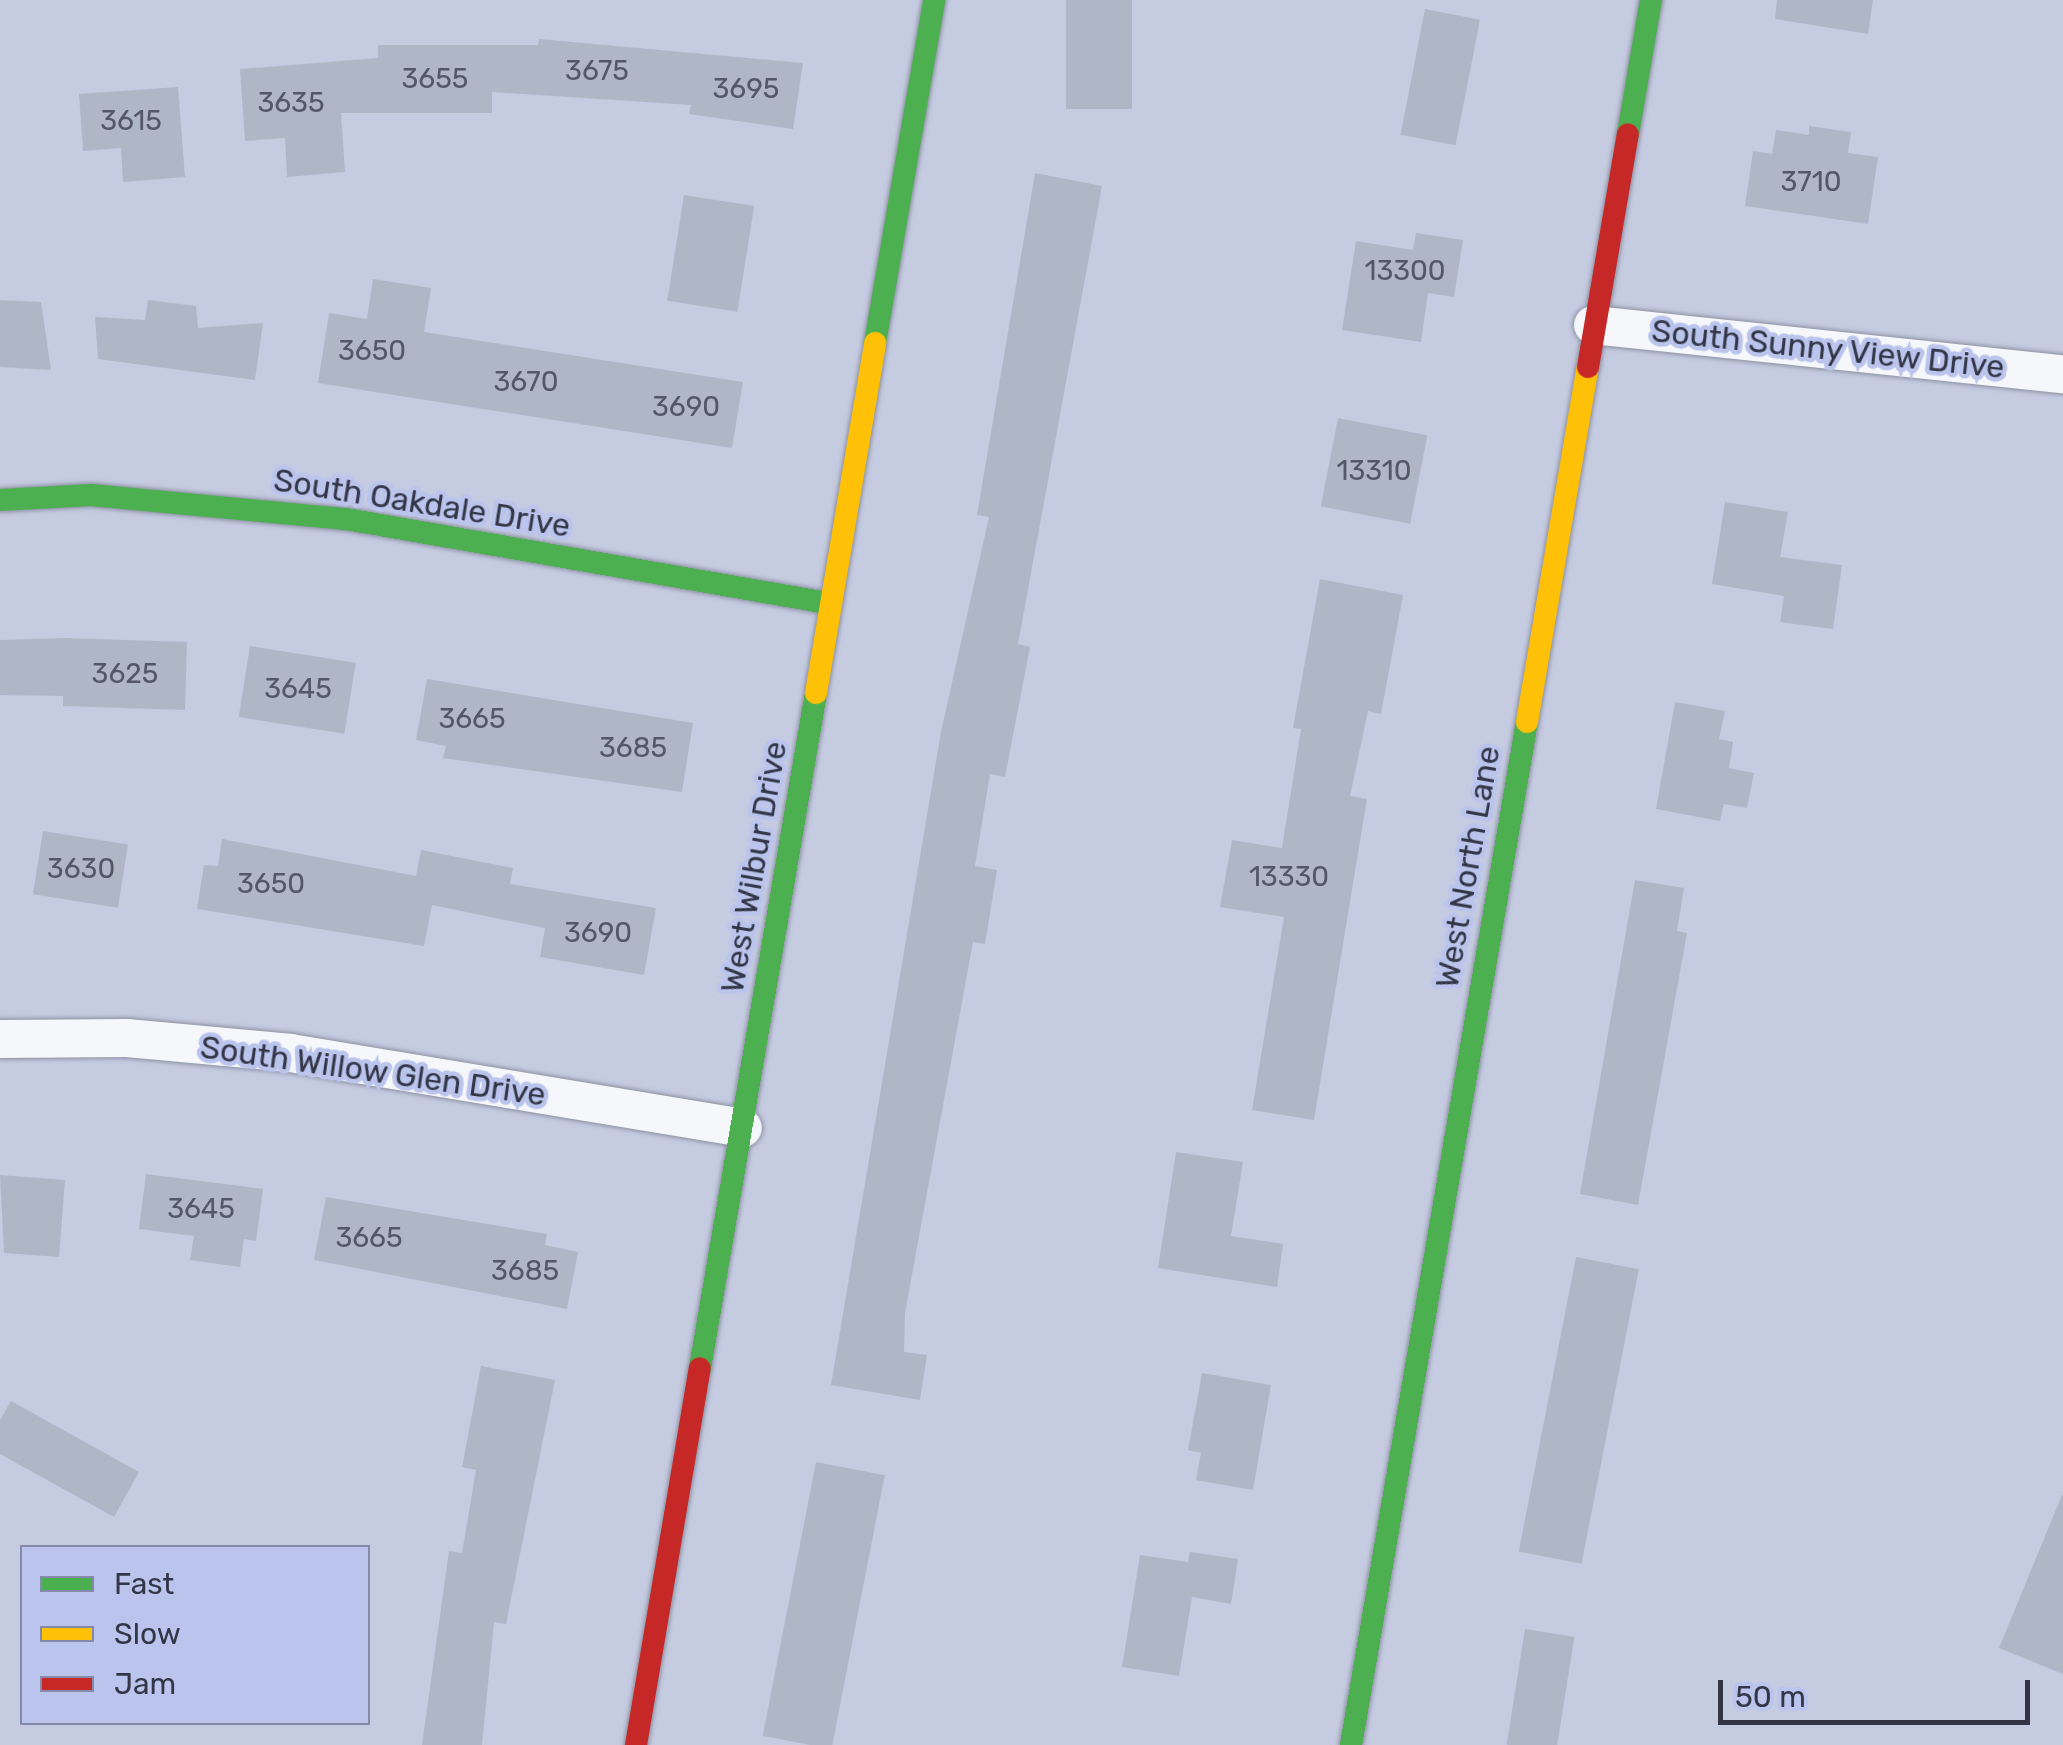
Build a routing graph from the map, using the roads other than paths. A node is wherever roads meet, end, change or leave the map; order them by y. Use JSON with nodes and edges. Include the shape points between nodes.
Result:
{"nodes":[{"id":1,"x":934,"y":0,"type":"edge"},
{"id":2,"x":1651,"y":0,"type":"edge"},
{"id":3,"x":1593,"y":325,"type":"junction"},
{"id":4,"x":2063,"y":374,"type":"edge"},
{"id":5,"x":0,"y":500,"type":"edge"},
{"id":6,"x":831,"y":604,"type":"junction"},
{"id":7,"x":0,"y":1038,"type":"edge"},
{"id":8,"x":743,"y":1128,"type":"junction"},
{"id":9,"x":636,"y":1745,"type":"edge"},
{"id":10,"x":1352,"y":1745,"type":"edge"}],
"edges":[{"from":1,"to":6,"type":"street","name":"West Wilbur Drive"},
{"from":2,"to":3,"type":"street","name":"West North Lane"},
{"from":3,"to":4,"type":"street","name":"South Sunny View Drive"},
{"from":3,"to":10,"type":"street","name":"West North Lane"},
{"from":5,"to":6,"type":"street","name":"South Oakdale Drive","via":[[92,495],[346,519]]},
{"from":6,"to":8,"type":"street","name":"West Wilbur Drive"},
{"from":7,"to":8,"type":"street","name":"South Willow Glen Drive","via":[[126,1038],[291,1054]]},
{"from":8,"to":9,"type":"street","name":"West Wilbur Drive"}]}
